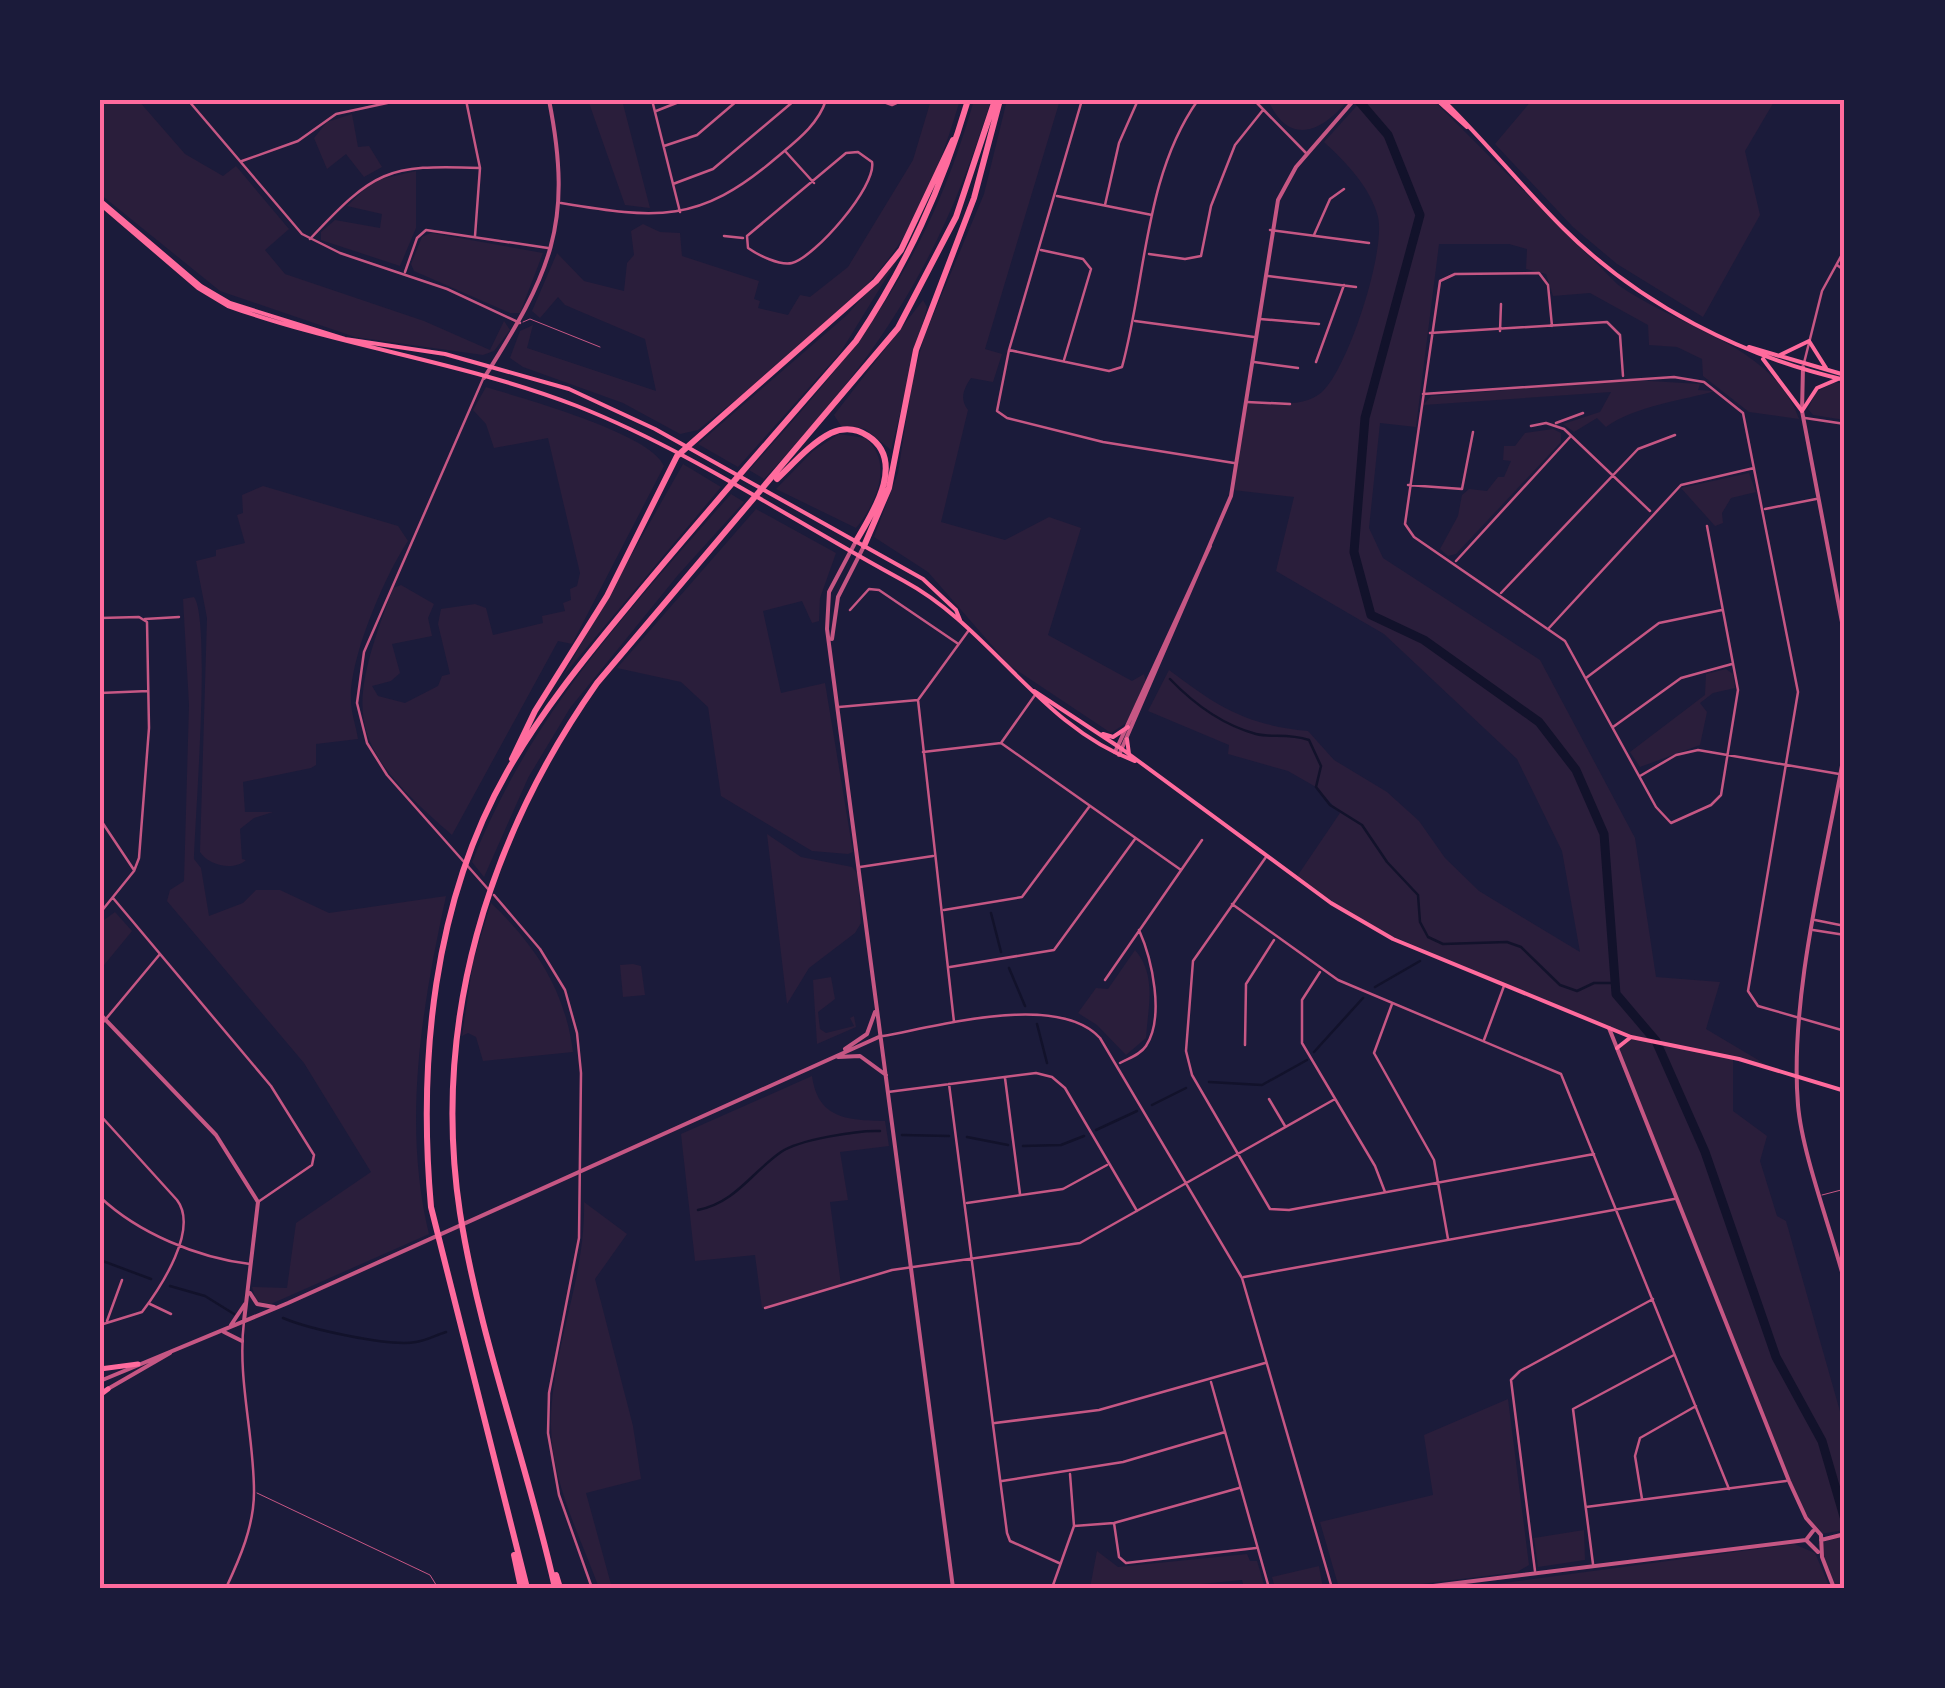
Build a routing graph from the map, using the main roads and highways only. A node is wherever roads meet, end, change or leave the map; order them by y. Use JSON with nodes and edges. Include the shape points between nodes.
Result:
{"nodes":[{"id":1,"x":998,"y":100,"type":"edge"},
{"id":2,"x":1440,"y":100,"type":"edge"},
{"id":3,"x":968,"y":101,"type":"edge"},
{"id":4,"x":100,"y":202,"type":"edge"},
{"id":5,"x":1745,"y":347,"type":"junction"},
{"id":6,"x":1756,"y":354,"type":"junction"},
{"id":7,"x":1774,"y":355,"type":"junction"},
{"id":8,"x":1803,"y":366,"type":"junction"},
{"id":9,"x":1830,"y":371,"type":"junction"},
{"id":10,"x":1843,"y":378,"type":"edge"},
{"id":11,"x":689,"y":448,"type":"junction"},
{"id":12,"x":681,"y":458,"type":"junction"},
{"id":13,"x":758,"y":495,"type":"junction"},
{"id":14,"x":860,"y":544,"type":"junction"},
{"id":15,"x":960,"y":620,"type":"junction"},
{"id":16,"x":1036,"y":693,"type":"junction"},
{"id":17,"x":1128,"y":727,"type":"road end"},
{"id":18,"x":1094,"y":730,"type":"junction"},
{"id":19,"x":1127,"y":740,"type":"road end"},
{"id":20,"x":1118,"y":751,"type":"junction"},
{"id":21,"x":1130,"y":756,"type":"junction"},
{"id":22,"x":1135,"y":761,"type":"junction"},
{"id":23,"x":506,"y":774,"type":"junction"},
{"id":24,"x":1631,"y":1036,"type":"junction"},
{"id":25,"x":1617,"y":1051,"type":"road end"},
{"id":26,"x":1845,"y":1091,"type":"edge"},
{"id":27,"x":138,"y":1364,"type":"road end"},
{"id":28,"x":100,"y":1369,"type":"edge"},
{"id":29,"x":108,"y":1389,"type":"road end"},
{"id":30,"x":100,"y":1394,"type":"edge"},
{"id":31,"x":524,"y":1588,"type":"edge"},
{"id":32,"x":558,"y":1588,"type":"edge"}],
"edges":[{"from":1,"to":13,"type":"highway","via":[[926,281],[866,370]]},
{"from":1,"to":14,"type":"highway","via":[[974,198],[916,350],[889,488]]},
{"from":2,"to":5,"type":"main road","via":[[1594,256],[1658,301]]},
{"from":3,"to":11,"type":"highway","via":[[934,188],[889,266]]},
{"from":3,"to":23,"type":"highway","via":[[931,212],[856,340],[574,672]]},
{"from":4,"to":11,"type":"main road","via":[[230,303],[354,342],[492,365],[593,399]]},
{"from":4,"to":12,"type":"main road","via":[[228,306],[577,406]]},
{"from":5,"to":6,"type":"main road"},
{"from":5,"to":7,"type":"main road"},
{"from":6,"to":8,"type":"main road"},
{"from":6,"to":10,"type":"main road","via":[[1803,414],[1817,388]]},
{"from":7,"to":8,"type":"main road"},
{"from":7,"to":9,"type":"main road","via":[[1809,340]]},
{"from":8,"to":9,"type":"main road"},
{"from":8,"to":10,"type":"main road"},
{"from":9,"to":10,"type":"main road"},
{"from":11,"to":12,"type":"highway"},
{"from":11,"to":14,"type":"main road"},
{"from":12,"to":15,"type":"main road","via":[[914,586]]},
{"from":12,"to":23,"type":"highway","via":[[535,711]]},
{"from":13,"to":14,"type":"highway","via":[[822,439],[844,429],[860,432],[878,445],[886,462]]},
{"from":13,"to":32,"type":"highway","via":[[596,683],[540,771],[504,845],[472,942],[452,1100],[460,1211]]},
{"from":14,"to":15,"type":"main road","via":[[923,579]]},
{"from":15,"to":16,"type":"main road"},
{"from":16,"to":18,"type":"main road"},
{"from":16,"to":20,"type":"main road"},
{"from":17,"to":18,"type":"main road","via":[[1113,737]]},
{"from":18,"to":20,"type":"main road"},
{"from":19,"to":21,"type":"main road"},
{"from":20,"to":21,"type":"main road"},
{"from":20,"to":22,"type":"main road"},
{"from":21,"to":22,"type":"main road"},
{"from":22,"to":24,"type":"main road","via":[[1370,927]]},
{"from":23,"to":31,"type":"highway","via":[[458,895],[434,997],[426,1145],[434,1220]]},
{"from":24,"to":25,"type":"main road"},
{"from":24,"to":26,"type":"main road"},
{"from":27,"to":28,"type":"main road"},
{"from":29,"to":30,"type":"main road"}]}
